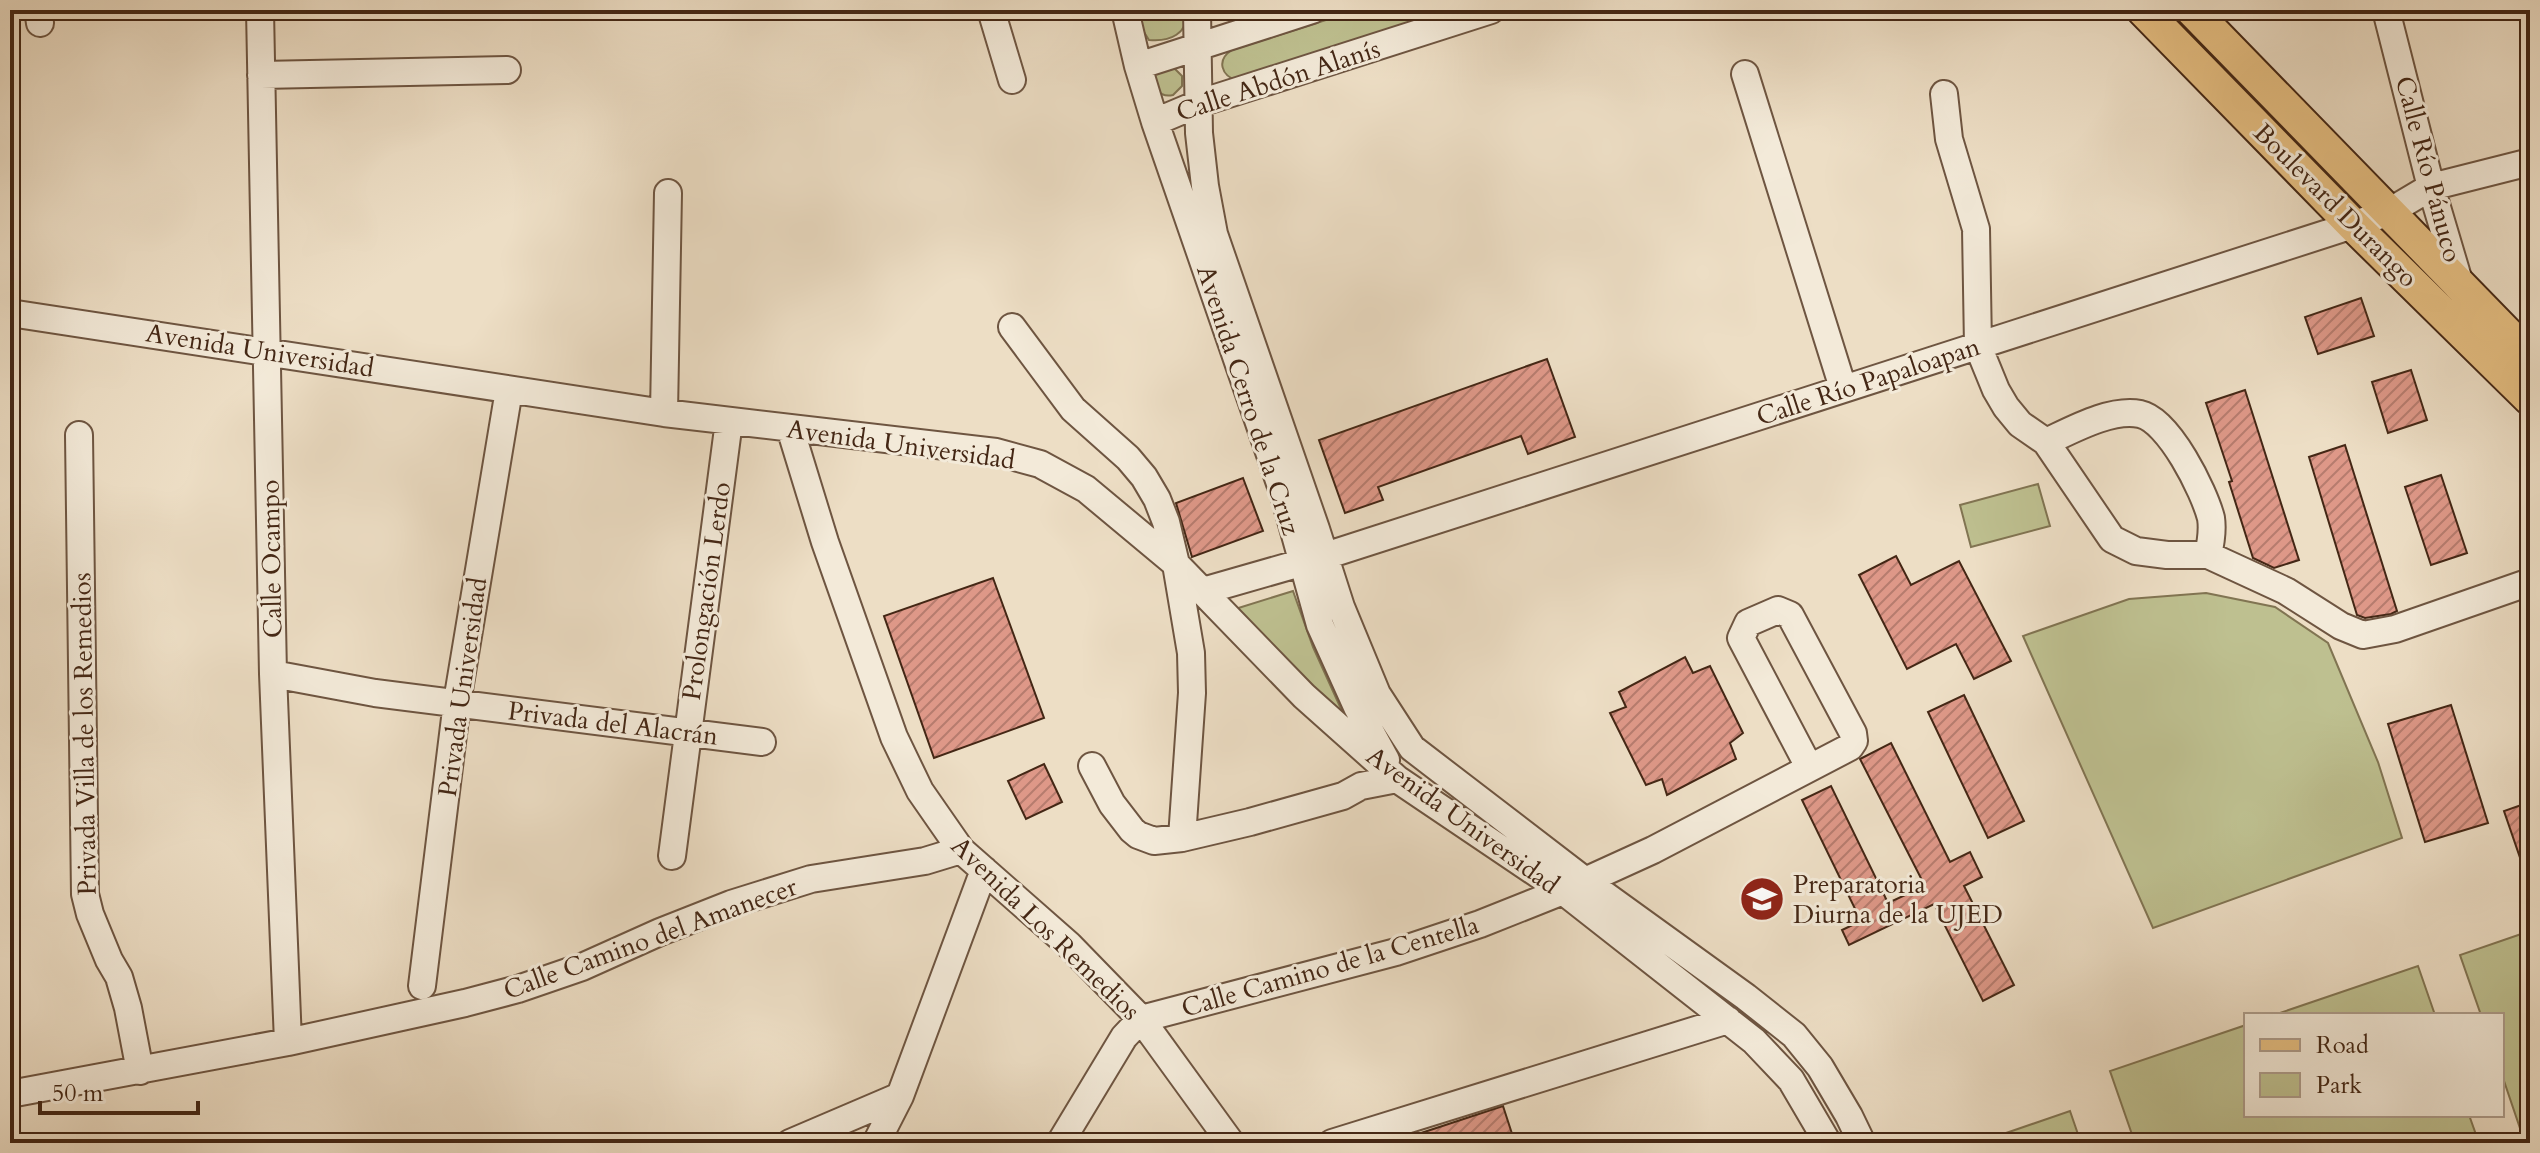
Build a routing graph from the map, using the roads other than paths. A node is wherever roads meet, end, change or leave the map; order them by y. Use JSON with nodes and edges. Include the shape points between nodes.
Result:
{"nodes":[{"id":1,"x":260,"y":10,"type":"edge"},
{"id":2,"x":991,"y":10,"type":"edge"},
{"id":3,"x":1125,"y":10,"type":"edge"},
{"id":4,"x":1197,"y":10,"type":"edge"},
{"id":5,"x":1312,"y":10,"type":"edge"},
{"id":6,"x":1491,"y":10,"type":"edge"},
{"id":7,"x":2143,"y":10,"type":"edge"},
{"id":8,"x":2192,"y":10,"type":"edge"},
{"id":9,"x":2386,"y":10,"type":"edge"},
{"id":10,"x":1439,"y":19,"type":"edge"},
{"id":11,"x":2214,"y":22,"type":"edge"},
{"id":12,"x":1198,"y":47,"type":"junction"},
{"id":13,"x":1138,"y":66,"type":"junction"},
{"id":14,"x":507,"y":70,"type":"dead end"},
{"id":15,"x":1745,"y":74,"type":"dead end"},
{"id":16,"x":261,"y":75,"type":"junction"},
{"id":17,"x":1012,"y":80,"type":"dead end"},
{"id":18,"x":1944,"y":94,"type":"dead end"},
{"id":19,"x":1200,"y":103,"type":"junction"},
{"id":20,"x":1155,"y":122,"type":"junction"},
{"id":21,"x":2530,"y":162,"type":"edge"},
{"id":22,"x":2431,"y":187,"type":"junction"},
{"id":23,"x":668,"y":193,"type":"dead end"},
{"id":24,"x":2389,"y":212,"type":"junction"},
{"id":25,"x":2353,"y":225,"type":"junction"},
{"id":26,"x":2461,"y":286,"type":"junction"},
{"id":27,"x":10,"y":313,"type":"edge"},
{"id":28,"x":1012,"y":327,"type":"dead end"},
{"id":29,"x":2461,"y":329,"type":"junction"},
{"id":30,"x":1978,"y":346,"type":"junction"},
{"id":31,"x":268,"y":351,"type":"junction"},
{"id":32,"x":2530,"y":357,"type":"edge"},
{"id":33,"x":1843,"y":388,"type":"junction"},
{"id":34,"x":509,"y":390,"type":"junction"},
{"id":35,"x":2530,"y":399,"type":"edge"},
{"id":36,"x":664,"y":413,"type":"junction"},
{"id":37,"x":729,"y":421,"type":"junction"},
{"id":38,"x":790,"y":428,"type":"junction"},
{"id":39,"x":79,"y":435,"type":"dead end"},
{"id":40,"x":2046,"y":442,"type":"junction"},
{"id":41,"x":2208,"y":555,"type":"junction"},
{"id":42,"x":1313,"y":560,"type":"junction"},
{"id":43,"x":1176,"y":564,"type":"junction"},
{"id":44,"x":2530,"y":582,"type":"edge"},
{"id":45,"x":1203,"y":591,"type":"junction"},
{"id":46,"x":273,"y":674,"type":"junction"},
{"id":47,"x":457,"y":702,"type":"junction"},
{"id":48,"x":687,"y":732,"type":"junction"},
{"id":49,"x":762,"y":742,"type":"dead end"},
{"id":50,"x":1412,"y":748,"type":"joint"},
{"id":51,"x":1092,"y":766,"type":"dead end"},
{"id":52,"x":1809,"y":767,"type":"junction"},
{"id":53,"x":1397,"y":779,"type":"junction"},
{"id":54,"x":1182,"y":838,"type":"junction"},
{"id":55,"x":961,"y":850,"type":"junction"},
{"id":56,"x":672,"y":856,"type":"dead end"},
{"id":57,"x":984,"y":870,"type":"junction"},
{"id":58,"x":1574,"y":886,"type":"junction"},
{"id":59,"x":422,"y":986,"type":"dead end"},
{"id":60,"x":1141,"y":1019,"type":"junction"},
{"id":61,"x":1728,"y":1020,"type":"junction"},
{"id":62,"x":288,"y":1042,"type":"junction"},
{"id":63,"x":140,"y":1071,"type":"junction"},
{"id":64,"x":10,"y":1094,"type":"edge"},
{"id":65,"x":900,"y":1096,"type":"junction"},
{"id":66,"x":790,"y":1143,"type":"edge"},
{"id":67,"x":876,"y":1143,"type":"edge"},
{"id":68,"x":1060,"y":1143,"type":"edge"},
{"id":69,"x":1231,"y":1143,"type":"edge"},
{"id":70,"x":1332,"y":1143,"type":"edge"},
{"id":71,"x":1828,"y":1143,"type":"edge"},
{"id":72,"x":1862,"y":1143,"type":"edge"}],
"edges":[{"from":1,"to":16,"type":"street","name":"Calle Ocampo"},
{"from":2,"to":17,"type":"street"},
{"from":3,"to":13,"type":"street","name":"Avenida Cerro de la Cruz"},
{"from":4,"to":12,"type":"street","name":"Avenida Cerro de la Cruz"},
{"from":5,"to":12,"type":"street"},
{"from":6,"to":10,"type":"street","name":"Calle Abdón Alanís"},
{"from":7,"to":25,"type":"main road","name":"Boulevard Durango"},
{"from":8,"to":11,"type":"main road","name":"Boulevard Durango"},
{"from":9,"to":22,"type":"street","name":"Calle Río Pánuco"},
{"from":10,"to":19,"type":"street","name":"Calle Abdón Alanís"},
{"from":11,"to":24,"type":"main road","name":"Boulevard Durango"},
{"from":12,"to":13,"type":"street"},
{"from":12,"to":19,"type":"street","name":"Avenida Cerro de la Cruz"},
{"from":13,"to":20,"type":"street","name":"Avenida Cerro de la Cruz"},
{"from":14,"to":16,"type":"street"},
{"from":15,"to":33,"type":"street"},
{"from":16,"to":31,"type":"street","name":"Calle Ocampo"},
{"from":18,"to":30,"type":"street","via":[[1949,139],[1976,229]]},
{"from":19,"to":20,"type":"street","name":"Calle Abdón Alanís"},
{"from":19,"to":42,"type":"street","name":"Avenida Cerro de la Cruz","via":[[1199,133],[1214,234]]},
{"from":20,"to":42,"type":"street","name":"Avenida Cerro de la Cruz","via":[[1284,495]]},
{"from":21,"to":22,"type":"street","name":"Calle Río Papaloapan"},
{"from":22,"to":24,"type":"street","name":"Calle Río Papaloapan"},
{"from":22,"to":26,"type":"street","name":"Calle Río Pánuco"},
{"from":23,"to":36,"type":"street"},
{"from":24,"to":25,"type":"street","name":"Calle Río Papaloapan"},
{"from":24,"to":26,"type":"main road","name":"Boulevard Durango"},
{"from":25,"to":29,"type":"main road","name":"Boulevard Durango"},
{"from":25,"to":30,"type":"street","name":"Calle Río Papaloapan"},
{"from":26,"to":29,"type":"street","name":"Calle Río Pánuco"},
{"from":26,"to":32,"type":"main road","name":"Boulevard Durango"},
{"from":27,"to":31,"type":"street","name":"Avenida Universidad"},
{"from":28,"to":43,"type":"street","via":[[1073,409],[1144,477],[1166,522]]},
{"from":29,"to":35,"type":"main road","name":"Boulevard Durango"},
{"from":30,"to":33,"type":"street","name":"Calle Río Papaloapan"},
{"from":30,"to":40,"type":"street","via":[[2006,407]]},
{"from":31,"to":34,"type":"street","name":"Avenida Universidad"},
{"from":31,"to":46,"type":"street","name":"Calle Ocampo"},
{"from":33,"to":42,"type":"street","name":"Calle Río Papaloapan"},
{"from":34,"to":36,"type":"street","name":"Avenida Universidad"},
{"from":34,"to":47,"type":"street","name":"Privada Universidad"},
{"from":36,"to":37,"type":"street","name":"Avenida Universidad"},
{"from":37,"to":38,"type":"street","name":"Avenida Universidad"},
{"from":37,"to":48,"type":"street","name":"Prolongación Lerdo"},
{"from":38,"to":43,"type":"street","name":"Avenida Universidad","via":[[996,452],[1040,464],[1086,489]]},
{"from":38,"to":55,"type":"street","name":"Avenida Los Remedios","via":[[894,737],[920,791]]},
{"from":39,"to":63,"type":"street","name":"Privada Villa de los Remedios","via":[[82,863],[90,914],[119,977]]},
{"from":40,"to":41,"type":"street","via":[[2112,539],[2136,551]]},
{"from":40,"to":41,"type":"street","via":[[2111,416],[2141,414],[2157,422],[2206,503],[2212,537]]},
{"from":41,"to":44,"type":"street","via":[[2363,635]]},
{"from":42,"to":45,"type":"street","name":"Calle Río Papaloapan"},
{"from":42,"to":50,"type":"street","name":"Avenida Cerro de la Cruz","via":[[1377,694]]},
{"from":42,"to":53,"type":"street","name":"Avenida Cerro de la Cruz","via":[[1320,625]]},
{"from":43,"to":45,"type":"street","name":"Avenida Universidad"},
{"from":43,"to":54,"type":"street","via":[[1192,693]]},
{"from":45,"to":53,"type":"street","name":"Avenida Universidad","via":[[1304,696]]},
{"from":46,"to":47,"type":"street","name":"Privada del Alacrán"},
{"from":46,"to":62,"type":"street","name":"Calle Ocampo"},
{"from":47,"to":48,"type":"street","name":"Privada del Alacrán"},
{"from":47,"to":59,"type":"street","name":"Privada Universidad"},
{"from":48,"to":49,"type":"street","name":"Privada del Alacrán"},
{"from":48,"to":56,"type":"street","name":"Prolongación Lerdo"},
{"from":50,"to":58,"type":"street","name":"Avenida Universidad"},
{"from":51,"to":54,"type":"street","via":[[1112,804],[1138,835],[1154,841]]},
{"from":52,"to":52,"type":"street","name":"Calle Camino de la Centella","via":[[1741,638],[1748,623],[1778,610],[1790,615],[1853,733],[1850,747]]},
{"from":52,"to":58,"type":"street","name":"Calle Camino de la Centella"},
{"from":53,"to":54,"type":"street"},
{"from":53,"to":58,"type":"street","name":"Avenida Universidad"},
{"from":55,"to":57,"type":"street","name":"Avenida Los Remedios"},
{"from":55,"to":62,"type":"street","name":"Calle Camino del Amanecer","via":[[811,879],[731,904],[518,989]]},
{"from":57,"to":60,"type":"street","name":"Avenida Los Remedios","via":[[1069,945]]},
{"from":57,"to":65,"type":"street"},
{"from":58,"to":60,"type":"street","name":"Calle Camino de la Centella","via":[[1396,952]]},
{"from":58,"to":61,"type":"street","name":"Avenida Universidad"},
{"from":58,"to":72,"type":"street","name":"Avenida Universidad","via":[[1746,997],[1794,1035],[1820,1067]]},
{"from":60,"to":68,"type":"street","via":[[1124,1037]]},
{"from":60,"to":69,"type":"street","name":"Avenida Los Remedios"},
{"from":61,"to":70,"type":"street"},
{"from":61,"to":71,"type":"street","name":"Avenida Universidad","via":[[1791,1080]]},
{"from":62,"to":63,"type":"street","name":"Calle Camino del Amanecer"},
{"from":63,"to":64,"type":"street","name":"Calle Camino del Amanecer"},
{"from":65,"to":66,"type":"street"},
{"from":65,"to":67,"type":"street"}]}
